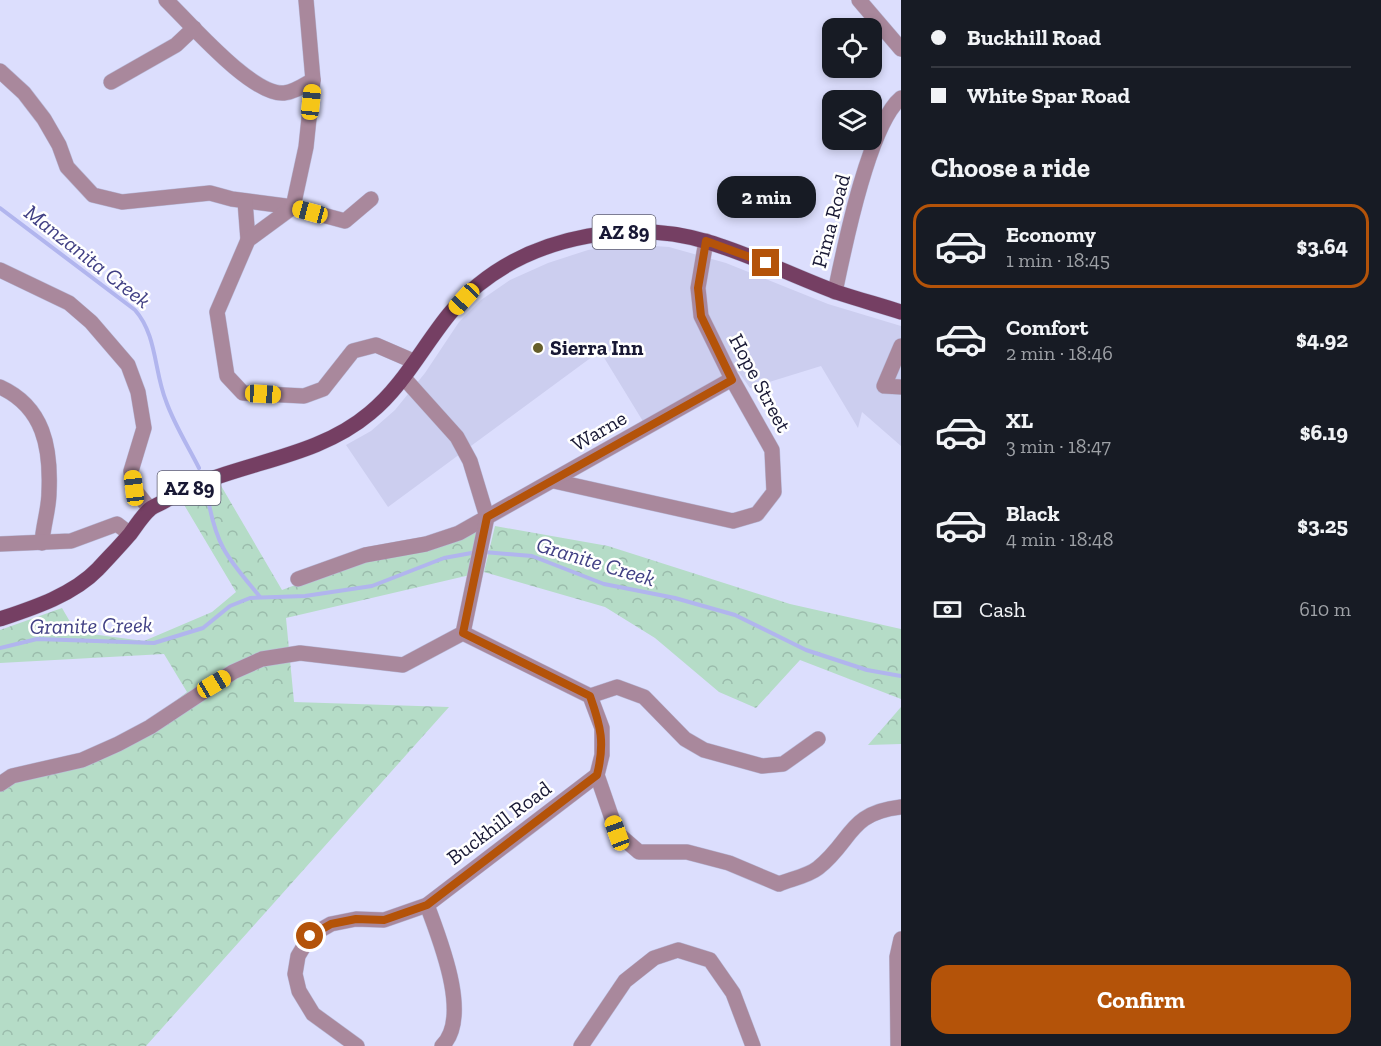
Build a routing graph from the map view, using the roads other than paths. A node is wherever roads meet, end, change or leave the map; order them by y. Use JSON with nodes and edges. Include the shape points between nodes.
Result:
{"nodes":[{"id":1,"x":166,"y":0,"type":"edge"},
{"id":2,"x":306,"y":0,"type":"edge"},
{"id":3,"x":859,"y":0,"type":"edge"},
{"id":4,"x":194,"y":28,"type":"junction"},
{"id":5,"x":901,"y":49,"type":"edge"},
{"id":6,"x":0,"y":72,"type":"edge"},
{"id":7,"x":313,"y":80,"type":"junction"},
{"id":8,"x":111,"y":82,"type":"dead end"},
{"id":9,"x":901,"y":98,"type":"edge"},
{"id":10,"x":371,"y":199,"type":"dead end"},
{"id":11,"x":245,"y":201,"type":"junction"},
{"id":12,"x":293,"y":207,"type":"junction"},
{"id":13,"x":248,"y":240,"type":"junction"},
{"id":14,"x":706,"y":241,"type":"junction"},
{"id":15,"x":0,"y":270,"type":"edge"},
{"id":16,"x":835,"y":291,"type":"junction"},
{"id":17,"x":901,"y":312,"type":"edge"},
{"id":18,"x":901,"y":346,"type":"edge"},
{"id":19,"x":413,"y":361,"type":"junction"},
{"id":20,"x":404,"y":378,"type":"junction"},
{"id":21,"x":732,"y":380,"type":"junction"},
{"id":22,"x":0,"y":387,"type":"edge"},
{"id":23,"x":901,"y":387,"type":"edge"},
{"id":24,"x":554,"y":481,"type":"junction"},
{"id":25,"x":150,"y":509,"type":"junction"},
{"id":26,"x":487,"y":517,"type":"junction"},
{"id":27,"x":130,"y":534,"type":"junction"},
{"id":28,"x":42,"y":543,"type":"junction"},
{"id":29,"x":0,"y":544,"type":"edge"},
{"id":30,"x":298,"y":579,"type":"dead end"},
{"id":31,"x":0,"y":619,"type":"edge"},
{"id":32,"x":463,"y":633,"type":"junction"},
{"id":33,"x":590,"y":696,"type":"junction"},
{"id":34,"x":818,"y":740,"type":"dead end"},
{"id":35,"x":597,"y":775,"type":"junction"},
{"id":36,"x":0,"y":784,"type":"edge"},
{"id":37,"x":901,"y":807,"type":"edge"},
{"id":38,"x":427,"y":905,"type":"junction"},
{"id":39,"x":901,"y":939,"type":"edge"},
{"id":40,"x":357,"y":1046,"type":"edge"},
{"id":41,"x":442,"y":1046,"type":"edge"},
{"id":42,"x":581,"y":1046,"type":"edge"},
{"id":43,"x":753,"y":1046,"type":"edge"},
{"id":44,"x":898,"y":1046,"type":"edge"}],
"edges":[{"from":1,"to":4,"type":"street"},
{"from":2,"to":7,"type":"street"},
{"from":3,"to":5,"type":"street"},
{"from":4,"to":7,"type":"street","via":[[227,64],[270,90],[282,94]]},
{"from":4,"to":8,"type":"street","via":[[176,45]]},
{"from":6,"to":11,"type":"street","via":[[24,93],[44,119],[67,167],[93,195],[122,202],[210,193]]},
{"from":7,"to":12,"type":"street","via":[[306,147]]},
{"from":9,"to":16,"type":"street","name":"Pima Road","via":[[880,129],[849,224]]},
{"from":10,"to":12,"type":"street","via":[[345,221]]},
{"from":11,"to":12,"type":"street"},
{"from":11,"to":13,"type":"street"},
{"from":12,"to":13,"type":"street"},
{"from":13,"to":19,"type":"street","via":[[217,312],[227,376],[243,393],[304,396],[323,389],[353,351],[376,345]]},
{"from":14,"to":16,"type":"main road","number":"AZ 89"},
{"from":14,"to":19,"type":"main road","number":"AZ 89","via":[[624,232],[581,237],[521,257],[477,285]]},
{"from":14,"to":21,"type":"street","name":"Hope Street","via":[[698,288],[701,316]]},
{"from":15,"to":25,"type":"street","via":[[69,303],[128,365],[138,392],[144,428],[131,471],[134,488]]},
{"from":16,"to":17,"type":"main road","number":"AZ 89"},
{"from":18,"to":23,"type":"street","via":[[884,386]]},
{"from":19,"to":20,"type":"main road","number":"AZ 89"},
{"from":20,"to":25,"type":"main road","number":"AZ 89","via":[[370,414],[323,443],[222,474]]},
{"from":20,"to":26,"type":"street","via":[[457,437],[470,461]]},
{"from":21,"to":24,"type":"street","name":"Warne"},
{"from":21,"to":24,"type":"street","name":"Hope Street","via":[[772,450],[774,492],[757,514],[733,521]]},
{"from":22,"to":28,"type":"street","via":[[34,412],[46,441],[49,494]]},
{"from":24,"to":26,"type":"street","name":"Warne"},
{"from":25,"to":27,"type":"main road","number":"AZ 89"},
{"from":26,"to":30,"type":"street","name":"Warne","via":[[459,533],[426,544],[365,555]]},
{"from":26,"to":32,"type":"street"},
{"from":27,"to":28,"type":"street","via":[[117,524],[71,541]]},
{"from":27,"to":31,"type":"main road","number":"AZ 89","via":[[95,572],[56,598]]},
{"from":28,"to":29,"type":"street"},
{"from":32,"to":33,"type":"street"},
{"from":32,"to":36,"type":"street","via":[[403,665],[300,653],[262,659],[232,672],[118,744],[82,760],[12,776]]},
{"from":33,"to":34,"type":"street","via":[[617,687],[644,697],[685,739],[704,750],[762,766],[783,764]]},
{"from":33,"to":35,"type":"street","via":[[602,728]]},
{"from":35,"to":37,"type":"street","via":[[617,833],[639,852],[687,852],[729,863],[779,884],[817,869],[859,822],[878,810]]},
{"from":35,"to":38,"type":"street","name":"Buckhill Road"},
{"from":38,"to":40,"type":"street","name":"Buckhill Road","via":[[384,920],[356,919],[331,924],[310,936],[298,956],[295,974],[299,991],[313,1014]]},
{"from":38,"to":41,"type":"street","via":[[454,998],[453,1031]]},
{"from":39,"to":44,"type":"street","via":[[897,957]]},
{"from":42,"to":43,"type":"street","via":[[625,981],[654,958],[678,950],[710,960],[733,993]]}]}
